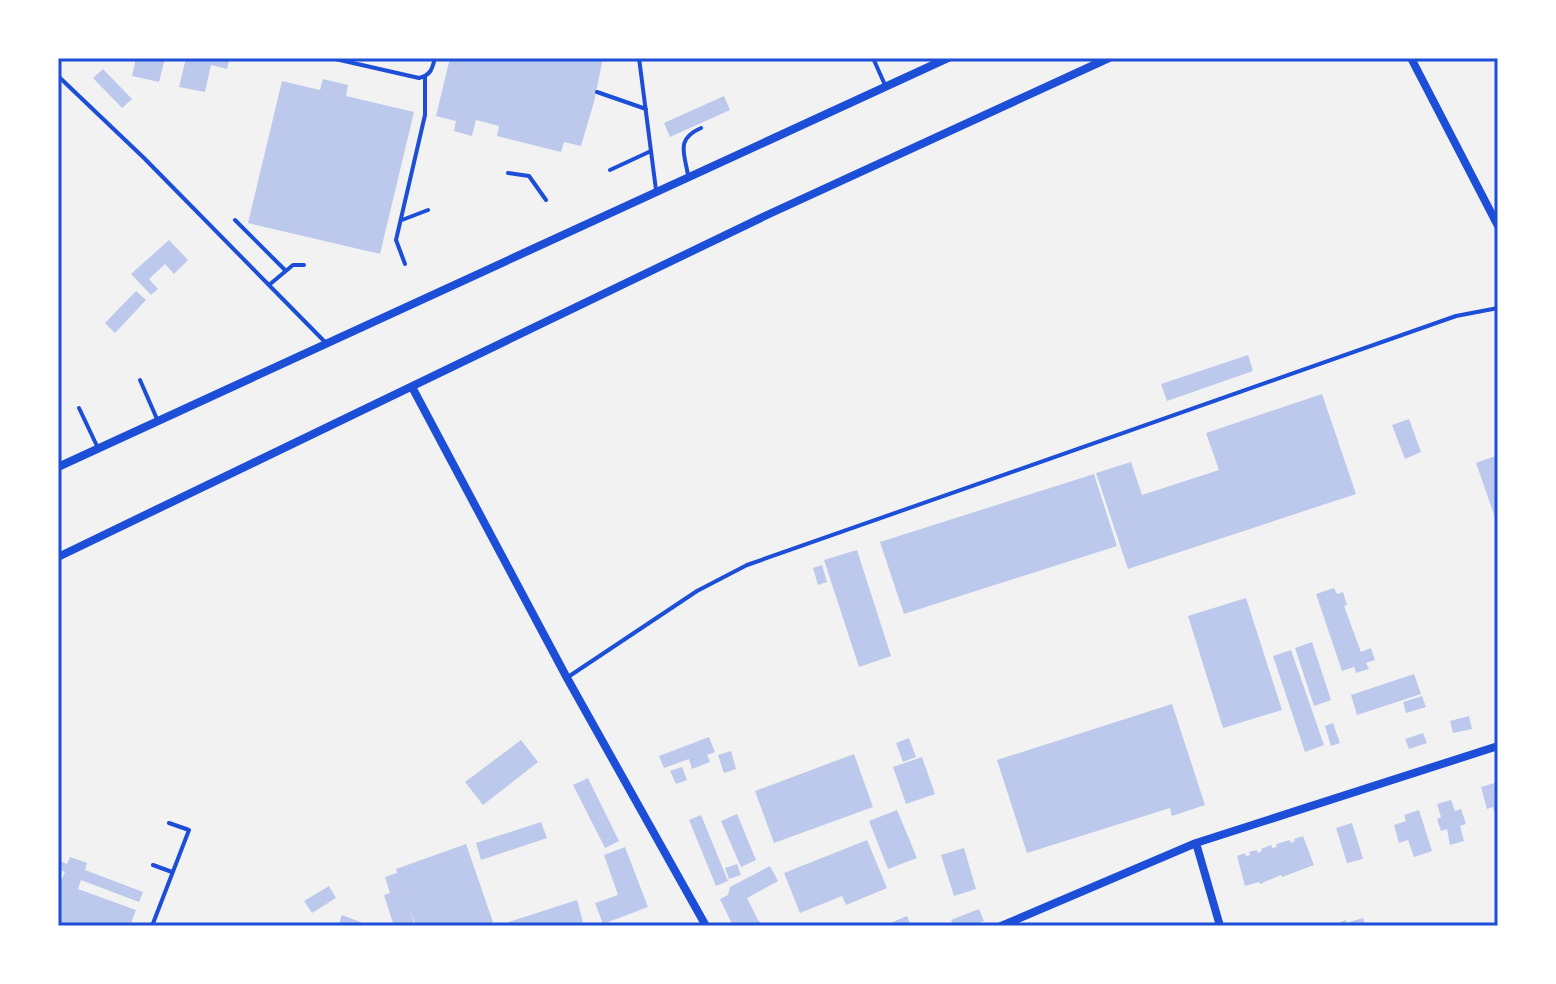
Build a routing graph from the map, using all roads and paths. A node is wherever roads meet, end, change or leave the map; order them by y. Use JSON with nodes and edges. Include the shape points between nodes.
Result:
{"nodes":[{"id":1,"x":331,"y":58,"type":"edge"},
{"id":2,"x":435,"y":58,"type":"edge"},
{"id":3,"x":639,"y":58,"type":"edge"},
{"id":4,"x":873,"y":58,"type":"edge"},
{"id":5,"x":948,"y":58,"type":"edge"},
{"id":6,"x":1109,"y":58,"type":"edge"},
{"id":7,"x":1411,"y":58,"type":"edge"},
{"id":8,"x":58,"y":76,"type":"edge"},
{"id":9,"x":425,"y":76,"type":"junction"},
{"id":10,"x":886,"y":87,"type":"junction"},
{"id":11,"x":597,"y":92,"type":"dead end"},
{"id":12,"x":646,"y":109,"type":"junction"},
{"id":13,"x":701,"y":128,"type":"dead end"},
{"id":14,"x":651,"y":151,"type":"junction"},
{"id":15,"x":610,"y":170,"type":"dead end"},
{"id":16,"x":508,"y":173,"type":"dead end"},
{"id":17,"x":689,"y":177,"type":"junction"},
{"id":18,"x":656,"y":193,"type":"junction"},
{"id":19,"x":546,"y":200,"type":"dead end"},
{"id":20,"x":428,"y":210,"type":"dead end"},
{"id":21,"x":235,"y":220,"type":"dead end"},
{"id":22,"x":402,"y":220,"type":"junction"},
{"id":23,"x":1498,"y":226,"type":"edge"},
{"id":24,"x":405,"y":264,"type":"dead end"},
{"id":25,"x":304,"y":265,"type":"dead end"},
{"id":26,"x":285,"y":270,"type":"junction"},
{"id":27,"x":269,"y":285,"type":"junction"},
{"id":28,"x":1498,"y":308,"type":"edge"},
{"id":29,"x":327,"y":344,"type":"junction"},
{"id":30,"x":140,"y":380,"type":"dead end"},
{"id":31,"x":412,"y":387,"type":"junction"},
{"id":32,"x":79,"y":408,"type":"dead end"},
{"id":33,"x":158,"y":421,"type":"junction"},
{"id":34,"x":98,"y":449,"type":"junction"},
{"id":35,"x":58,"y":467,"type":"edge"},
{"id":36,"x":58,"y":557,"type":"edge"},
{"id":37,"x":567,"y":678,"type":"junction"},
{"id":38,"x":1498,"y":746,"type":"edge"},
{"id":39,"x":169,"y":823,"type":"dead end"},
{"id":40,"x":1196,"y":843,"type":"junction"},
{"id":41,"x":153,"y":865,"type":"dead end"},
{"id":42,"x":172,"y":872,"type":"junction"},
{"id":43,"x":152,"y":926,"type":"edge"},
{"id":44,"x":706,"y":926,"type":"edge"},
{"id":45,"x":1001,"y":926,"type":"edge"},
{"id":46,"x":1220,"y":926,"type":"edge"}],
"edges":[{"from":1,"to":9,"type":"lane","via":[[412,78]]},
{"from":2,"to":9,"type":"lane"},
{"from":3,"to":12,"type":"lane"},
{"from":4,"to":10,"type":"lane"},
{"from":5,"to":10,"type":"street"},
{"from":6,"to":31,"type":"street","via":[[767,215]]},
{"from":7,"to":23,"type":"street"},
{"from":8,"to":27,"type":"lane"},
{"from":9,"to":22,"type":"lane","via":[[425,115]]},
{"from":10,"to":17,"type":"street"},
{"from":11,"to":12,"type":"lane"},
{"from":12,"to":14,"type":"lane"},
{"from":13,"to":17,"type":"lane","via":[[690,133],[683,147]]},
{"from":14,"to":15,"type":"lane"},
{"from":14,"to":18,"type":"lane"},
{"from":16,"to":19,"type":"lane","via":[[529,176]]},
{"from":17,"to":18,"type":"street"},
{"from":18,"to":29,"type":"street"},
{"from":20,"to":22,"type":"lane"},
{"from":21,"to":26,"type":"lane"},
{"from":22,"to":24,"type":"lane","via":[[396,240]]},
{"from":25,"to":26,"type":"lane"},
{"from":26,"to":27,"type":"lane"},
{"from":27,"to":29,"type":"lane"},
{"from":28,"to":37,"type":"lane","via":[[1456,316],[747,565],[697,591]]},
{"from":29,"to":33,"type":"street"},
{"from":30,"to":33,"type":"lane"},
{"from":31,"to":36,"type":"street"},
{"from":31,"to":37,"type":"street"},
{"from":32,"to":34,"type":"lane"},
{"from":33,"to":34,"type":"street"},
{"from":34,"to":35,"type":"street"},
{"from":37,"to":44,"type":"street"},
{"from":38,"to":40,"type":"street"},
{"from":39,"to":42,"type":"lane","via":[[189,830]]},
{"from":40,"to":45,"type":"street"},
{"from":40,"to":46,"type":"street"},
{"from":41,"to":42,"type":"lane"},
{"from":42,"to":43,"type":"lane"}]}
